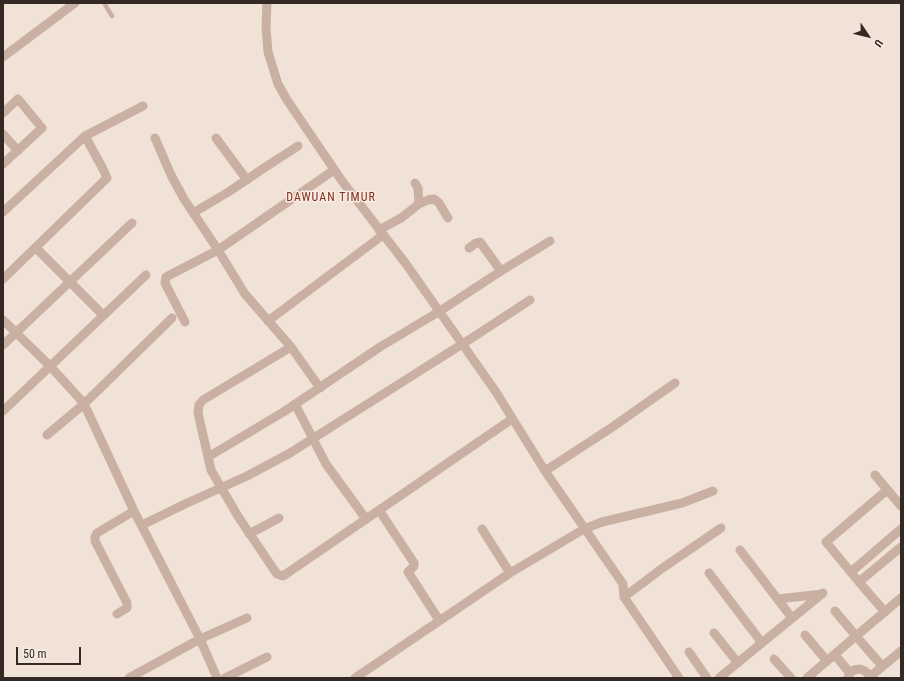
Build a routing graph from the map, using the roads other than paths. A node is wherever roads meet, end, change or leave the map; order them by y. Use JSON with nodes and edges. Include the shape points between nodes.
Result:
{"nodes":[{"id":1,"x":75,"y":3,"type":"edge"},
{"id":2,"x":104,"y":3,"type":"edge"},
{"id":3,"x":267,"y":3,"type":"edge"},
{"id":4,"x":65,"y":6,"type":"edge"},
{"id":5,"x":112,"y":16,"type":"dead end"},
{"id":6,"x":4,"y":53,"type":"edge"},
{"id":7,"x":143,"y":106,"type":"dead end"},
{"id":8,"x":3,"y":112,"type":"edge"},
{"id":9,"x":3,"y":134,"type":"edge"},
{"id":10,"x":85,"y":136,"type":"junction"},
{"id":11,"x":155,"y":138,"type":"dead end"},
{"id":12,"x":216,"y":138,"type":"dead end"},
{"id":13,"x":298,"y":146,"type":"dead end"},
{"id":14,"x":18,"y":151,"type":"junction"},
{"id":15,"x":3,"y":164,"type":"edge"},
{"id":16,"x":334,"y":170,"type":"junction"},
{"id":17,"x":247,"y":180,"type":"junction"},
{"id":18,"x":415,"y":182,"type":"dead end"},
{"id":19,"x":420,"y":204,"type":"junction"},
{"id":20,"x":3,"y":212,"type":"edge"},
{"id":21,"x":193,"y":213,"type":"junction"},
{"id":22,"x":448,"y":218,"type":"dead end"},
{"id":23,"x":132,"y":223,"type":"dead end"},
{"id":24,"x":381,"y":232,"type":"junction"},
{"id":25,"x":550,"y":241,"type":"dead end"},
{"id":26,"x":36,"y":248,"type":"junction"},
{"id":27,"x":469,"y":248,"type":"dead end"},
{"id":28,"x":218,"y":250,"type":"junction"},
{"id":29,"x":501,"y":271,"type":"junction"},
{"id":30,"x":146,"y":275,"type":"dead end"},
{"id":31,"x":3,"y":279,"type":"edge"},
{"id":32,"x":70,"y":281,"type":"junction"},
{"id":33,"x":530,"y":300,"type":"dead end"},
{"id":34,"x":440,"y":311,"type":"junction"},
{"id":35,"x":103,"y":315,"type":"junction"},
{"id":36,"x":172,"y":318,"type":"dead end"},
{"id":37,"x":3,"y":320,"type":"edge"},
{"id":38,"x":268,"y":321,"type":"junction"},
{"id":39,"x":185,"y":322,"type":"dead end"},
{"id":40,"x":16,"y":332,"type":"junction"},
{"id":41,"x":463,"y":344,"type":"junction"},
{"id":42,"x":3,"y":345,"type":"edge"},
{"id":43,"x":291,"y":347,"type":"junction"},
{"id":44,"x":50,"y":366,"type":"junction"},
{"id":45,"x":675,"y":383,"type":"dead end"},
{"id":46,"x":320,"y":388,"type":"junction"},
{"id":47,"x":84,"y":404,"type":"junction"},
{"id":48,"x":295,"y":404,"type":"junction"},
{"id":49,"x":3,"y":411,"type":"edge"},
{"id":50,"x":512,"y":419,"type":"junction"},
{"id":51,"x":47,"y":435,"type":"dead end"},
{"id":52,"x":312,"y":439,"type":"junction"},
{"id":53,"x":208,"y":457,"type":"junction"},
{"id":54,"x":545,"y":471,"type":"junction"},
{"id":55,"x":875,"y":475,"type":"dead end"},
{"id":56,"x":221,"y":488,"type":"junction"},
{"id":57,"x":887,"y":490,"type":"junction"},
{"id":58,"x":713,"y":491,"type":"dead end"},
{"id":59,"x":901,"y":506,"type":"edge"},
{"id":60,"x":379,"y":510,"type":"junction"},
{"id":61,"x":134,"y":511,"type":"junction"},
{"id":62,"x":279,"y":518,"type":"dead end"},
{"id":63,"x":366,"y":519,"type":"junction"},
{"id":64,"x":142,"y":525,"type":"junction"},
{"id":65,"x":482,"y":528,"type":"dead end"},
{"id":66,"x":722,"y":528,"type":"dead end"},
{"id":67,"x":584,"y":529,"type":"junction"},
{"id":68,"x":901,"y":529,"type":"edge"},
{"id":69,"x":249,"y":534,"type":"junction"},
{"id":70,"x":901,"y":547,"type":"edge"},
{"id":71,"x":740,"y":550,"type":"dead end"},
{"id":72,"x":851,"y":572,"type":"junction"},
{"id":73,"x":510,"y":573,"type":"junction"},
{"id":74,"x":709,"y":573,"type":"dead end"},
{"id":75,"x":859,"y":582,"type":"junction"},
{"id":76,"x":624,"y":597,"type":"junction"},
{"id":77,"x":901,"y":598,"type":"edge"},
{"id":78,"x":778,"y":599,"type":"junction"},
{"id":79,"x":835,"y":610,"type":"dead end"},
{"id":80,"x":885,"y":612,"type":"junction"},
{"id":81,"x":117,"y":614,"type":"dead end"},
{"id":82,"x":247,"y":618,"type":"dead end"},
{"id":83,"x":792,"y":618,"type":"junction"},
{"id":84,"x":439,"y":620,"type":"junction"},
{"id":85,"x":714,"y":633,"type":"dead end"},
{"id":86,"x":805,"y":635,"type":"dead end"},
{"id":87,"x":856,"y":636,"type":"junction"},
{"id":88,"x":200,"y":639,"type":"junction"},
{"id":89,"x":762,"y":643,"type":"junction"},
{"id":90,"x":901,"y":651,"type":"edge"},
{"id":91,"x":689,"y":652,"type":"dead end"},
{"id":92,"x":834,"y":654,"type":"junction"},
{"id":93,"x":267,"y":657,"type":"dead end"},
{"id":94,"x":774,"y":659,"type":"dead end"},
{"id":95,"x":827,"y":661,"type":"junction"},
{"id":96,"x":738,"y":663,"type":"junction"},
{"id":97,"x":882,"y":666,"type":"junction"},
{"id":98,"x":849,"y":675,"type":"edge"},
{"id":99,"x":872,"y":677,"type":"edge"},
{"id":100,"x":129,"y":678,"type":"edge"},
{"id":101,"x":217,"y":678,"type":"edge"},
{"id":102,"x":225,"y":678,"type":"edge"},
{"id":103,"x":355,"y":678,"type":"edge"},
{"id":104,"x":679,"y":678,"type":"edge"},
{"id":105,"x":708,"y":678,"type":"edge"},
{"id":106,"x":719,"y":678,"type":"edge"},
{"id":107,"x":791,"y":678,"type":"edge"},
{"id":108,"x":807,"y":678,"type":"edge"}],
"edges":[{"from":1,"to":4,"type":"street"},
{"from":2,"to":5,"type":"lane"},
{"from":3,"to":16,"type":"street","via":[[268,49],[278,84]]},
{"from":4,"to":6,"type":"street"},
{"from":7,"to":10,"type":"street"},
{"from":8,"to":14,"type":"street","via":[[18,99],[42,128]]},
{"from":9,"to":14,"type":"street"},
{"from":10,"to":20,"type":"street"},
{"from":10,"to":26,"type":"street","via":[[106,178]]},
{"from":11,"to":21,"type":"street","via":[[171,175]]},
{"from":12,"to":17,"type":"street"},
{"from":13,"to":17,"type":"street"},
{"from":14,"to":15,"type":"street"},
{"from":16,"to":24,"type":"street"},
{"from":16,"to":28,"type":"street"},
{"from":17,"to":21,"type":"street"},
{"from":18,"to":19,"type":"street"},
{"from":19,"to":22,"type":"street","via":[[434,199]]},
{"from":19,"to":24,"type":"street"},
{"from":21,"to":28,"type":"street"},
{"from":23,"to":32,"type":"street"},
{"from":24,"to":34,"type":"street"},
{"from":24,"to":38,"type":"street"},
{"from":25,"to":29,"type":"street"},
{"from":26,"to":31,"type":"street"},
{"from":26,"to":32,"type":"street"},
{"from":27,"to":29,"type":"street","via":[[480,242]]},
{"from":28,"to":38,"type":"street","via":[[246,294]]},
{"from":28,"to":39,"type":"street","via":[[168,275],[165,279]]},
{"from":29,"to":34,"type":"street"},
{"from":30,"to":35,"type":"street"},
{"from":32,"to":35,"type":"street"},
{"from":32,"to":40,"type":"street"},
{"from":33,"to":41,"type":"street"},
{"from":34,"to":41,"type":"street"},
{"from":34,"to":46,"type":"street","via":[[380,347]]},
{"from":35,"to":44,"type":"street"},
{"from":36,"to":47,"type":"street"},
{"from":37,"to":40,"type":"street"},
{"from":38,"to":43,"type":"street"},
{"from":40,"to":42,"type":"street"},
{"from":40,"to":44,"type":"street"},
{"from":41,"to":50,"type":"street"},
{"from":41,"to":52,"type":"street"},
{"from":43,"to":46,"type":"street"},
{"from":43,"to":53,"type":"street","via":[[203,400],[199,405],[198,413]]},
{"from":44,"to":47,"type":"street"},
{"from":44,"to":49,"type":"street"},
{"from":45,"to":54,"type":"street"},
{"from":46,"to":48,"type":"street"},
{"from":47,"to":51,"type":"street"},
{"from":47,"to":61,"type":"street"},
{"from":48,"to":52,"type":"street"},
{"from":48,"to":53,"type":"street"},
{"from":50,"to":54,"type":"street"},
{"from":50,"to":60,"type":"street"},
{"from":52,"to":56,"type":"street"},
{"from":52,"to":63,"type":"street","via":[[326,464]]},
{"from":53,"to":56,"type":"street","via":[[211,470]]},
{"from":54,"to":67,"type":"street"},
{"from":55,"to":57,"type":"street"},
{"from":56,"to":64,"type":"street"},
{"from":56,"to":69,"type":"street"},
{"from":57,"to":59,"type":"street"},
{"from":57,"to":72,"type":"street","via":[[826,542]]},
{"from":58,"to":67,"type":"street","via":[[682,503],[602,522]]},
{"from":60,"to":63,"type":"street"},
{"from":60,"to":84,"type":"street","via":[[414,563],[408,572]]},
{"from":61,"to":64,"type":"street"},
{"from":61,"to":81,"type":"street","via":[[94,537],[127,603],[127,608]]},
{"from":62,"to":69,"type":"street"},
{"from":63,"to":69,"type":"street","via":[[283,576],[277,574]]},
{"from":64,"to":88,"type":"street"},
{"from":65,"to":73,"type":"street"},
{"from":66,"to":76,"type":"street"},
{"from":67,"to":73,"type":"street"},
{"from":67,"to":76,"type":"street","via":[[623,584]]},
{"from":68,"to":72,"type":"street"},
{"from":70,"to":75,"type":"street"},
{"from":71,"to":78,"type":"street"},
{"from":72,"to":75,"type":"street"},
{"from":73,"to":84,"type":"street"},
{"from":74,"to":89,"type":"street"},
{"from":75,"to":80,"type":"street"},
{"from":76,"to":104,"type":"street"},
{"from":77,"to":80,"type":"street"},
{"from":78,"to":83,"type":"street"},
{"from":78,"to":83,"type":"street","via":[[823,593]]},
{"from":79,"to":87,"type":"street"},
{"from":80,"to":87,"type":"street"},
{"from":82,"to":88,"type":"street"},
{"from":83,"to":89,"type":"street"},
{"from":84,"to":103,"type":"street"},
{"from":85,"to":96,"type":"street"},
{"from":86,"to":95,"type":"street"},
{"from":87,"to":92,"type":"street"},
{"from":87,"to":97,"type":"street"},
{"from":88,"to":100,"type":"street"},
{"from":88,"to":101,"type":"street"},
{"from":89,"to":96,"type":"street"},
{"from":90,"to":97,"type":"street"},
{"from":91,"to":105,"type":"street"},
{"from":92,"to":95,"type":"street"},
{"from":92,"to":98,"type":"street"},
{"from":93,"to":102,"type":"street"},
{"from":94,"to":107,"type":"street"},
{"from":95,"to":108,"type":"street"},
{"from":96,"to":106,"type":"street"},
{"from":97,"to":99,"type":"street"},
{"from":98,"to":99,"type":"street","via":[[860,669]]}]}
